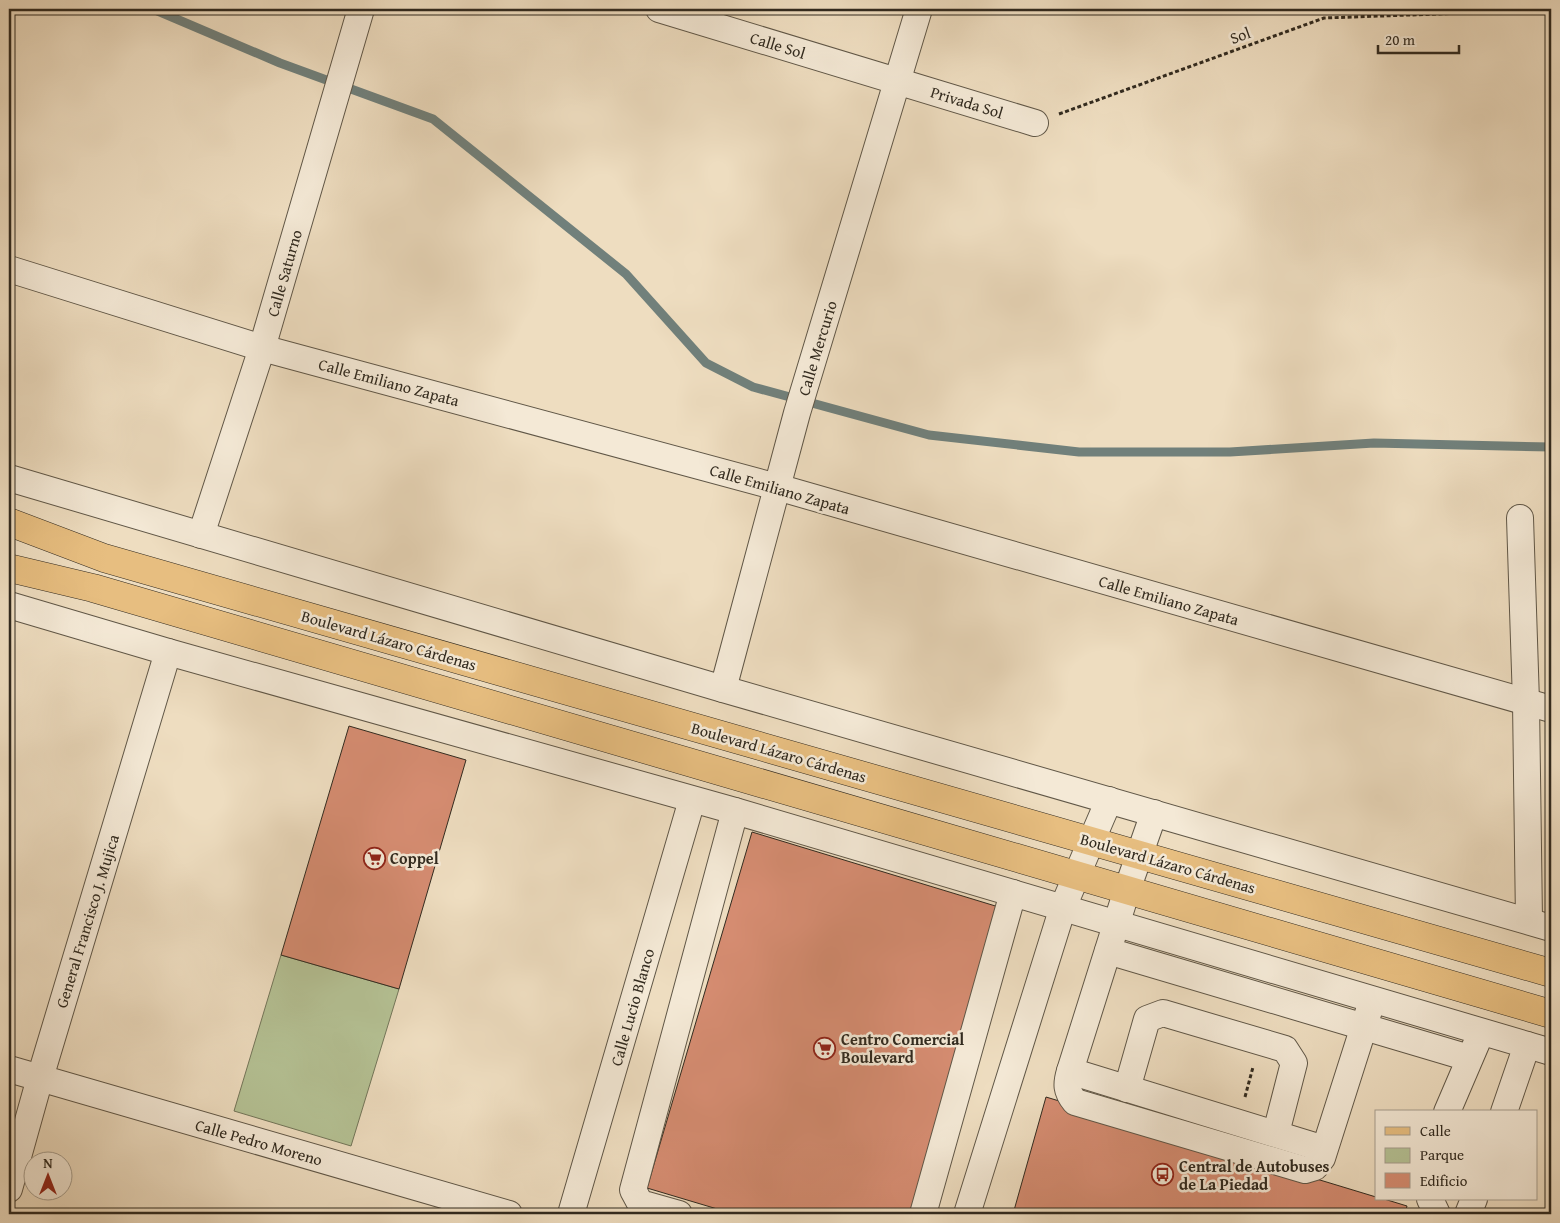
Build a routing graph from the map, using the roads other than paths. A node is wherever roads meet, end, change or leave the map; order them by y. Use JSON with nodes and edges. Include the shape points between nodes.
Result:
{"nodes":[{"id":1,"x":361,"y":9,"type":"edge"},
{"id":2,"x":659,"y":9,"type":"edge"},
{"id":3,"x":919,"y":9,"type":"edge"},
{"id":4,"x":898,"y":82,"type":"junction"},
{"id":5,"x":1035,"y":122,"type":"road end"},
{"id":6,"x":9,"y":269,"type":"edge"},
{"id":7,"x":262,"y":348,"type":"junction"},
{"id":8,"x":9,"y":478,"type":"edge"},
{"id":9,"x":776,"y":487,"type":"junction"},
{"id":10,"x":1520,"y":518,"type":"dead end"},
{"id":11,"x":9,"y":522,"type":"edge"},
{"id":12,"x":201,"y":536,"type":"junction"},
{"id":13,"x":9,"y":568,"type":"edge"},
{"id":14,"x":9,"y":605,"type":"edge"},
{"id":15,"x":168,"y":652,"type":"junction"},
{"id":16,"x":723,"y":689,"type":"junction"},
{"id":17,"x":1526,"y":702,"type":"junction"},
{"id":18,"x":1551,"y":709,"type":"edge"},
{"id":19,"x":692,"y":800,"type":"junction"},
{"id":20,"x":1109,"y":800,"type":"junction"},
{"id":21,"x":735,"y":811,"type":"junction"},
{"id":22,"x":1154,"y":814,"type":"junction"},
{"id":23,"x":1090,"y":841,"type":"junction"},
{"id":24,"x":1140,"y":855,"type":"junction"},
{"id":25,"x":1076,"y":875,"type":"junction"},
{"id":26,"x":1127,"y":890,"type":"junction"},
{"id":27,"x":1013,"y":893,"type":"junction"},
{"id":28,"x":1063,"y":907,"type":"junction"},
{"id":29,"x":1117,"y":923,"type":"junction"},
{"id":30,"x":1540,"y":925,"type":"edge"},
{"id":31,"x":1108,"y":951,"type":"junction"},
{"id":32,"x":1551,"y":973,"type":"edge"},
{"id":33,"x":1372,"y":1001,"type":"junction"},
{"id":34,"x":1551,"y":1014,"type":"edge"},
{"id":35,"x":1364,"y":1027,"type":"junction"},
{"id":36,"x":1482,"y":1032,"type":"junction"},
{"id":37,"x":1539,"y":1049,"type":"edge"},
{"id":38,"x":1469,"y":1058,"type":"junction"},
{"id":39,"x":9,"y":1069,"type":"edge"},
{"id":40,"x":1070,"y":1071,"type":"junction"},
{"id":41,"x":40,"y":1078,"type":"junction"},
{"id":42,"x":1127,"y":1089,"type":"junction"},
{"id":43,"x":1448,"y":1110,"type":"edge"},
{"id":44,"x":1505,"y":1110,"type":"edge"},
{"id":45,"x":1276,"y":1133,"type":"junction"},
{"id":46,"x":1324,"y":1149,"type":"junction"},
{"id":47,"x":9,"y":1190,"type":"edge"},
{"id":48,"x":1430,"y":1200,"type":"edge"},
{"id":49,"x":1474,"y":1200,"type":"edge"},
{"id":50,"x":509,"y":1214,"type":"edge"},
{"id":51,"x":571,"y":1214,"type":"edge"},
{"id":52,"x":680,"y":1214,"type":"edge"},
{"id":53,"x":923,"y":1214,"type":"edge"},
{"id":54,"x":967,"y":1214,"type":"edge"},
{"id":55,"x":1437,"y":1214,"type":"edge"},
{"id":56,"x":1468,"y":1214,"type":"edge"}],
"edges":[{"from":1,"to":7,"type":"street","name":"Calle Saturno"},
{"from":2,"to":4,"type":"street","name":"Calle Sol"},
{"from":3,"to":4,"type":"street","name":"Calle Mercurio"},
{"from":4,"to":5,"type":"street","name":"Privada Sol"},
{"from":4,"to":9,"type":"street","name":"Calle Mercurio"},
{"from":6,"to":7,"type":"street","name":"Calle Emiliano Zapata"},
{"from":7,"to":9,"type":"street","name":"Calle Emiliano Zapata"},
{"from":7,"to":12,"type":"street","name":"Calle Saturno"},
{"from":8,"to":12,"type":"street"},
{"from":9,"to":16,"type":"street","name":"Calle Mercurio"},
{"from":9,"to":17,"type":"street","name":"Calle Emiliano Zapata"},
{"from":10,"to":17,"type":"street"},
{"from":11,"to":23,"type":"main road","name":"Boulevard Lázaro Cárdenas","via":[[104,558]]},
{"from":12,"to":16,"type":"street"},
{"from":13,"to":25,"type":"main road","name":"Boulevard Lázaro Cárdenas","via":[[93,588]]},
{"from":14,"to":15,"type":"street"},
{"from":15,"to":19,"type":"street"},
{"from":15,"to":41,"type":"street","name":"General Francisco J. Mujica"},
{"from":16,"to":20,"type":"street"},
{"from":17,"to":18,"type":"street","name":"Calle Emiliano Zapata"},
{"from":17,"to":30,"type":"street"},
{"from":19,"to":21,"type":"street"},
{"from":19,"to":51,"type":"street","name":"Calle Lucio Blanco"},
{"from":20,"to":22,"type":"street"},
{"from":20,"to":23,"type":"street"},
{"from":21,"to":27,"type":"street"},
{"from":21,"to":52,"type":"street","via":[[633,1190],[640,1203]]},
{"from":22,"to":24,"type":"street"},
{"from":22,"to":30,"type":"street"},
{"from":23,"to":24,"type":"main road","name":"Boulevard Lázaro Cárdenas"},
{"from":23,"to":25,"type":"street"},
{"from":24,"to":26,"type":"street"},
{"from":24,"to":32,"type":"main road","name":"Boulevard Lázaro Cárdenas"},
{"from":25,"to":26,"type":"main road","name":"Boulevard Lázaro Cárdenas"},
{"from":25,"to":28,"type":"street"},
{"from":26,"to":29,"type":"street"},
{"from":26,"to":34,"type":"main road","name":"Boulevard Lázaro Cárdenas"},
{"from":27,"to":28,"type":"street"},
{"from":27,"to":53,"type":"street"},
{"from":28,"to":29,"type":"street"},
{"from":28,"to":54,"type":"street"},
{"from":29,"to":31,"type":"street"},
{"from":29,"to":33,"type":"street"},
{"from":31,"to":35,"type":"street"},
{"from":31,"to":40,"type":"street"},
{"from":33,"to":35,"type":"street"},
{"from":33,"to":36,"type":"street"},
{"from":35,"to":38,"type":"street"},
{"from":35,"to":46,"type":"street"},
{"from":36,"to":37,"type":"street"},
{"from":36,"to":38,"type":"street"},
{"from":37,"to":44,"type":"street"},
{"from":38,"to":43,"type":"street"},
{"from":39,"to":41,"type":"street","name":"Calle Pedro Moreno"},
{"from":40,"to":42,"type":"street"},
{"from":40,"to":46,"type":"street","via":[[1066,1083],[1068,1094],[1075,1102],[1305,1170],[1315,1167]]},
{"from":41,"to":47,"type":"street","name":"General Francisco J. Mujica"},
{"from":41,"to":50,"type":"street","name":"Calle Pedro Moreno"},
{"from":42,"to":45,"type":"street"},
{"from":42,"to":45,"type":"street","via":[[1147,1020],[1163,1013],[1285,1049],[1294,1063]]},
{"from":45,"to":46,"type":"street"},
{"from":48,"to":55,"type":"street"},
{"from":49,"to":56,"type":"street"}]}
